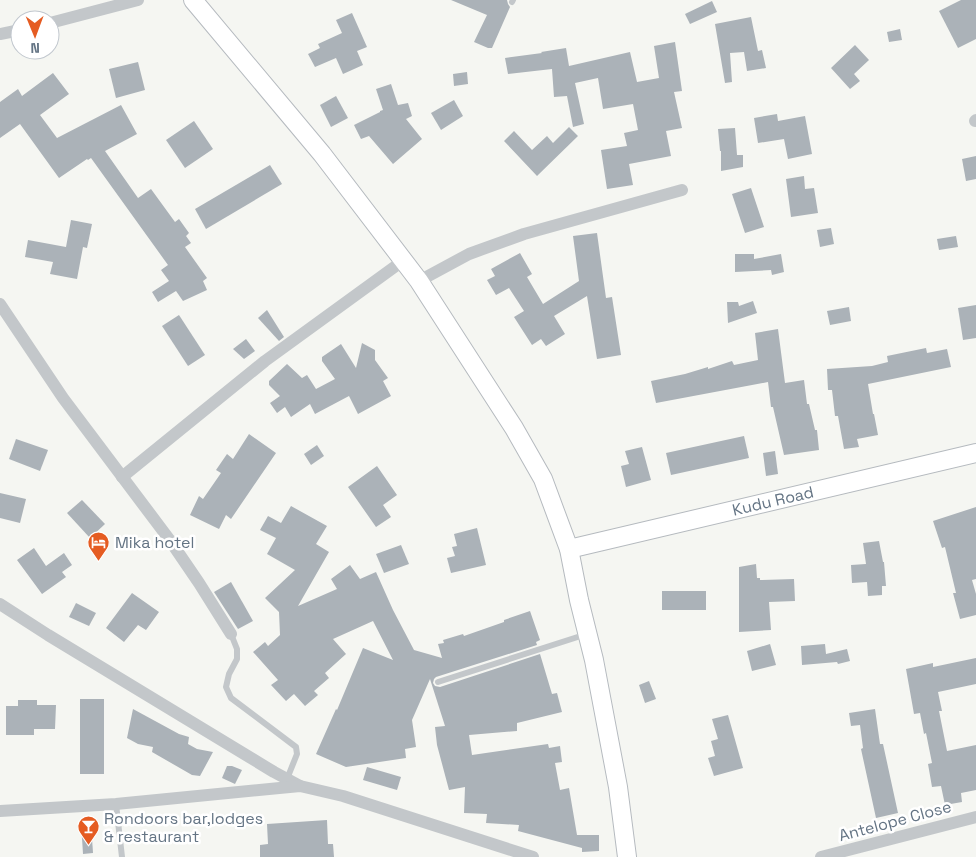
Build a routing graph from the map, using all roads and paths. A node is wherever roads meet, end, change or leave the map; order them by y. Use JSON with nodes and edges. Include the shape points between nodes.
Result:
{"nodes":[{"id":1,"x":138,"y":0,"type":"edge"},
{"id":2,"x":193,"y":0,"type":"edge"},
{"id":3,"x":60,"y":20,"type":"edge"},
{"id":4,"x":682,"y":190,"type":"dead end"},
{"id":5,"x":404,"y":260,"type":"junction"},
{"id":6,"x":419,"y":281,"type":"junction"},
{"id":7,"x":0,"y":304,"type":"edge"},
{"id":8,"x":976,"y":453,"type":"edge"},
{"id":9,"x":122,"y":477,"type":"junction"},
{"id":10,"x":570,"y":549,"type":"junction"},
{"id":11,"x":0,"y":604,"type":"edge"},
{"id":12,"x":588,"y":633,"type":"junction"},
{"id":13,"x":231,"y":634,"type":"joint"},
{"id":14,"x":438,"y":682,"type":"dead end"},
{"id":15,"x":288,"y":779,"type":"junction"},
{"id":16,"x":300,"y":786,"type":"junction"},
{"id":17,"x":116,"y":804,"type":"junction"},
{"id":18,"x":0,"y":811,"type":"edge"},
{"id":19,"x":976,"y":817,"type":"edge"},
{"id":20,"x":122,"y":857,"type":"edge"},
{"id":21,"x":533,"y":857,"type":"edge"},
{"id":22,"x":627,"y":857,"type":"edge"},
{"id":23,"x":821,"y":857,"type":"edge"}],
"edges":[{"from":1,"to":3,"type":"street"},
{"from":2,"to":5,"type":"street","via":[[322,154]]},
{"from":4,"to":6,"type":"street","via":[[524,234],[470,254]]},
{"from":5,"to":6,"type":"street"},
{"from":5,"to":9,"type":"street","via":[[265,361]]},
{"from":6,"to":10,"type":"street","via":[[544,479]]},
{"from":7,"to":9,"type":"street","via":[[63,398]]},
{"from":8,"to":10,"type":"street","name":"Kudu Road"},
{"from":9,"to":13,"type":"street","via":[[174,546]]},
{"from":10,"to":12,"type":"street"},
{"from":11,"to":15,"type":"street"},
{"from":12,"to":14,"type":"lane"},
{"from":12,"to":22,"type":"street","via":[[610,739]]},
{"from":13,"to":15,"type":"lane","via":[[237,648],[237,659],[226,687],[231,698],[296,747],[297,754]]},
{"from":15,"to":16,"type":"street"},
{"from":16,"to":17,"type":"street"},
{"from":16,"to":21,"type":"street","via":[[343,796]]},
{"from":17,"to":18,"type":"street"},
{"from":17,"to":20,"type":"lane"},
{"from":19,"to":23,"type":"street","name":"Antelope Close"}]}
